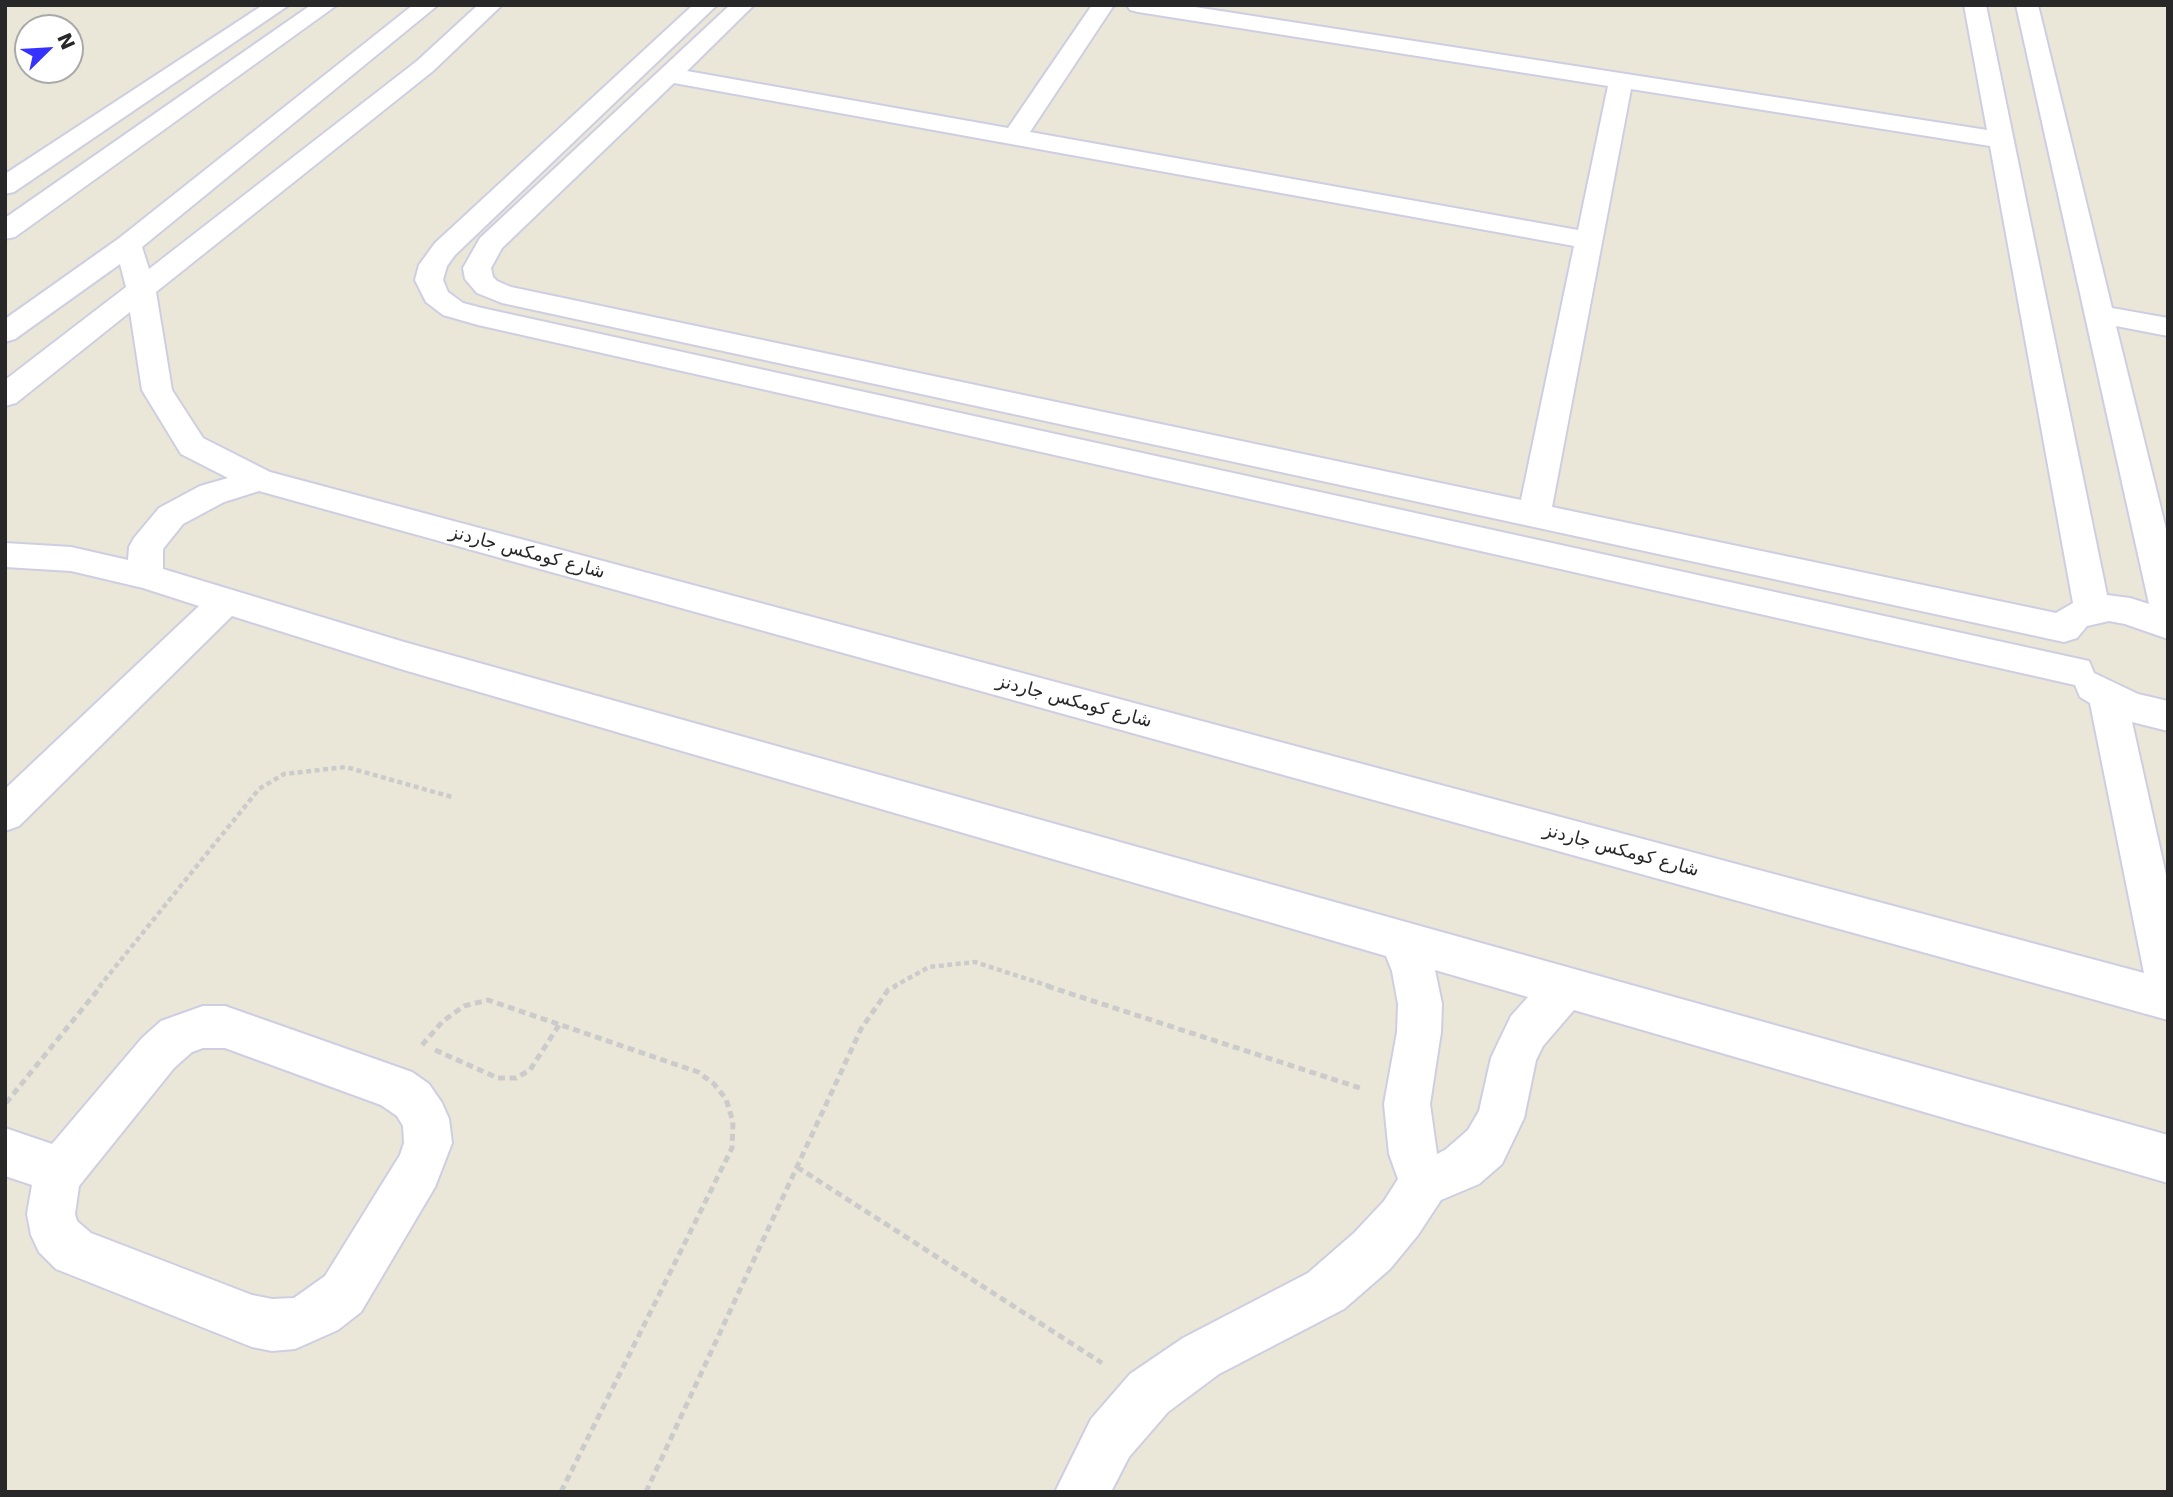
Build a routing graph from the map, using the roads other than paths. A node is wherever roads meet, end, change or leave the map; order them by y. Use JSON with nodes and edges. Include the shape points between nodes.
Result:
{"nodes":[{"id":1,"x":278,"y":5,"type":"edge"},
{"id":2,"x":326,"y":5,"type":"edge"},
{"id":3,"x":428,"y":5,"type":"edge"},
{"id":4,"x":491,"y":5,"type":"edge"},
{"id":5,"x":706,"y":5,"type":"edge"},
{"id":6,"x":743,"y":5,"type":"edge"},
{"id":7,"x":1103,"y":5,"type":"edge"},
{"id":8,"x":1138,"y":5,"type":"edge"},
{"id":9,"x":1975,"y":5,"type":"edge"},
{"id":10,"x":2026,"y":5,"type":"edge"},
{"id":11,"x":368,"y":55,"type":"junction"},
{"id":12,"x":425,"y":66,"type":"junction"},
{"id":13,"x":671,"y":75,"type":"junction"},
{"id":14,"x":1621,"y":80,"type":"junction"},
{"id":15,"x":1014,"y":137,"type":"junction"},
{"id":16,"x":2001,"y":139,"type":"junction"},
{"id":17,"x":5,"y":186,"type":"edge"},
{"id":18,"x":5,"y":231,"type":"edge"},
{"id":19,"x":1589,"y":240,"type":"junction"},
{"id":20,"x":128,"y":245,"type":"junction"},
{"id":21,"x":141,"y":290,"type":"junction"},
{"id":22,"x":2099,"y":314,"type":"junction"},
{"id":23,"x":2168,"y":327,"type":"edge"},
{"id":24,"x":5,"y":333,"type":"edge"},
{"id":25,"x":5,"y":396,"type":"edge"},
{"id":26,"x":259,"y":480,"type":"junction"},
{"id":27,"x":1534,"y":516,"type":"junction"},
{"id":28,"x":5,"y":555,"type":"edge"},
{"id":29,"x":145,"y":576,"type":"junction"},
{"id":30,"x":226,"y":601,"type":"junction"},
{"id":31,"x":2168,"y":611,"type":"edge"},
{"id":32,"x":2078,"y":619,"type":"junction"},
{"id":33,"x":2168,"y":626,"type":"edge"},
{"id":34,"x":2076,"y":671,"type":"junction"},
{"id":35,"x":2107,"y":696,"type":"junction"},
{"id":36,"x":2168,"y":716,"type":"edge"},
{"id":37,"x":5,"y":814,"type":"edge"},
{"id":38,"x":1402,"y":940,"type":"junction"},
{"id":39,"x":2168,"y":983,"type":"edge"},
{"id":40,"x":1567,"y":987,"type":"junction"},
{"id":41,"x":2168,"y":1000,"type":"edge"},
{"id":42,"x":5,"y":1152,"type":"edge"},
{"id":43,"x":2168,"y":1159,"type":"edge"},
{"id":44,"x":61,"y":1171,"type":"junction"},
{"id":45,"x":1424,"y":1183,"type":"junction"},
{"id":46,"x":1082,"y":1492,"type":"edge"}],
"edges":[{"from":1,"to":17,"type":"street"},
{"from":2,"to":18,"type":"street"},
{"from":3,"to":11,"type":"street"},
{"from":4,"to":12,"type":"street"},
{"from":5,"to":34,"type":"street","via":[[445,249],[429,280],[436,296],[453,309],[478,316]]},
{"from":6,"to":13,"type":"street"},
{"from":7,"to":15,"type":"street"},
{"from":8,"to":14,"type":"street"},
{"from":9,"to":16,"type":"street"},
{"from":10,"to":22,"type":"street"},
{"from":11,"to":12,"type":"street"},
{"from":11,"to":20,"type":"street"},
{"from":12,"to":21,"type":"street"},
{"from":13,"to":15,"type":"street"},
{"from":13,"to":27,"type":"street","via":[[490,244],[477,268],[487,288]]},
{"from":14,"to":16,"type":"street"},
{"from":14,"to":19,"type":"street"},
{"from":15,"to":19,"type":"street"},
{"from":16,"to":32,"type":"street"},
{"from":19,"to":27,"type":"street"},
{"from":20,"to":21,"type":"street","name":"شارع كومكس جاردنز"},
{"from":20,"to":24,"type":"street"},
{"from":21,"to":25,"type":"street"},
{"from":21,"to":26,"type":"street","name":"شارع كومكس جاردنز","via":[[157,390],[192,446]]},
{"from":22,"to":23,"type":"street"},
{"from":22,"to":31,"type":"street"},
{"from":26,"to":29,"type":"street","via":[[212,494],[171,516],[146,547]]},
{"from":26,"to":41,"type":"street","name":"شارع كومكس جاردنز"},
{"from":27,"to":32,"type":"street"},
{"from":28,"to":29,"type":"street","via":[[71,559]]},
{"from":29,"to":30,"type":"street"},
{"from":30,"to":37,"type":"street"},
{"from":30,"to":38,"type":"street","via":[[404,656]]},
{"from":32,"to":33,"type":"street","via":[[2109,608]]},
{"from":32,"to":34,"type":"street","via":[[2062,642]]},
{"from":34,"to":35,"type":"street"},
{"from":35,"to":36,"type":"street","via":[[2129,708]]},
{"from":35,"to":39,"type":"street"},
{"from":38,"to":40,"type":"street"},
{"from":38,"to":45,"type":"street","via":[[1420,1004],[1408,1104],[1413,1154]]},
{"from":40,"to":43,"type":"street"},
{"from":40,"to":45,"type":"street","via":[[1527,1031],[1514,1058],[1501,1118],[1485,1147],[1462,1167]]},
{"from":42,"to":44,"type":"street"},
{"from":44,"to":44,"type":"street","via":[[158,1053],[177,1036],[203,1027],[225,1027],[396,1088],[413,1100],[426,1119],[428,1143],[418,1170],[343,1293],[320,1312],[295,1323],[251,1321],[74,1251],[56,1235],[51,1214]]},
{"from":45,"to":46,"type":"street","via":[[1372,1251],[1326,1290],[1201,1356],[1149,1392],[1110,1438]]}]}
